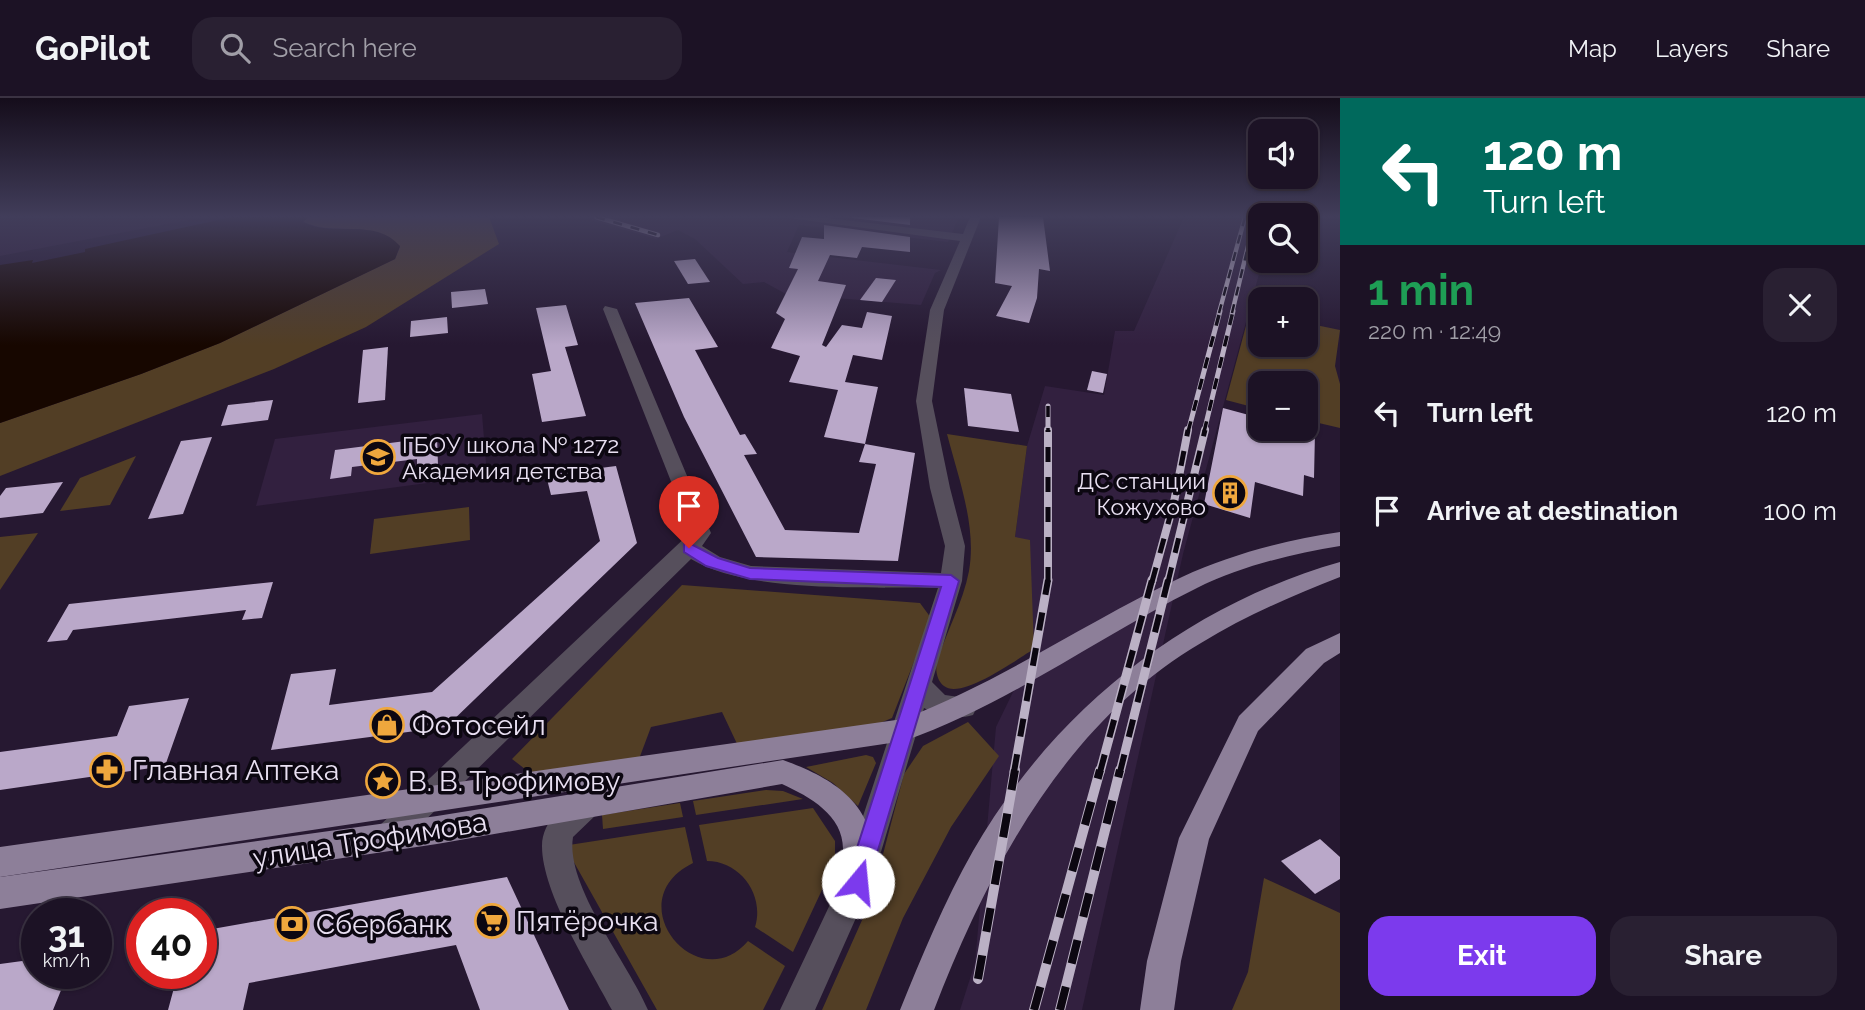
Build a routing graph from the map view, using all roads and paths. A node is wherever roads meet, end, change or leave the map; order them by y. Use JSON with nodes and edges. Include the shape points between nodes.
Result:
{"nodes":[{"id":1,"x":958,"y":260,"type":"edge"},
{"id":2,"x":610,"y":309,"type":"dead end"},
{"id":3,"x":1340,"y":539,"type":"edge"},
{"id":4,"x":689,"y":548,"type":"junction"},
{"id":5,"x":1340,"y":569,"type":"edge"},
{"id":6,"x":951,"y":581,"type":"junction"},
{"id":7,"x":1340,"y":642,"type":"edge"},
{"id":8,"x":919,"y":681,"type":"junction"},
{"id":9,"x":964,"y":708,"type":"junction"},
{"id":10,"x":904,"y":730,"type":"junction"},
{"id":11,"x":428,"y":800,"type":"junction"},
{"id":12,"x":588,"y":804,"type":"junction"},
{"id":13,"x":388,"y":837,"type":"junction"},
{"id":14,"x":0,"y":862,"type":"edge"},
{"id":15,"x":858,"y":882,"type":"junction"},
{"id":16,"x":0,"y":893,"type":"edge"},
{"id":17,"x":918,"y":1007,"type":"edge"},
{"id":18,"x":631,"y":1010,"type":"edge"},
{"id":19,"x":797,"y":1010,"type":"edge"},
{"id":20,"x":1157,"y":1010,"type":"edge"}],
"edges":[{"from":1,"to":6,"type":"street","via":[[937,310],[924,401],[955,546]]},
{"from":2,"to":4,"type":"street","via":[[701,533]]},
{"from":3,"to":9,"type":"main road","via":[[1283,549],[1189,583]]},
{"from":4,"to":6,"type":"street","via":[[712,562],[750,573]]},
{"from":4,"to":11,"type":"street"},
{"from":5,"to":17,"type":"main road","via":[[1258,599],[1172,646],[1099,706],[1048,763],[1003,826],[958,911]]},
{"from":6,"to":8,"type":"street"},
{"from":7,"to":20,"type":"main road","via":[[1315,656],[1248,724],[1194,838]]},
{"from":8,"to":9,"type":"street","via":[[932,703]]},
{"from":8,"to":10,"type":"street"},
{"from":9,"to":10,"type":"main road"},
{"from":10,"to":11,"type":"main road"},
{"from":10,"to":15,"type":"street"},
{"from":11,"to":13,"type":"street"},
{"from":11,"to":14,"type":"main road"},
{"from":12,"to":13,"type":"main road","name":"улица Трофимова"},
{"from":12,"to":15,"type":"main road","name":"улица Трофимова","via":[[783,772],[812,783],[839,804],[856,836]]},
{"from":12,"to":18,"type":"street","via":[[566,820],[556,845],[566,884]]},
{"from":13,"to":16,"type":"main road","name":"улица Трофимова"},
{"from":15,"to":19,"type":"street"}]}
